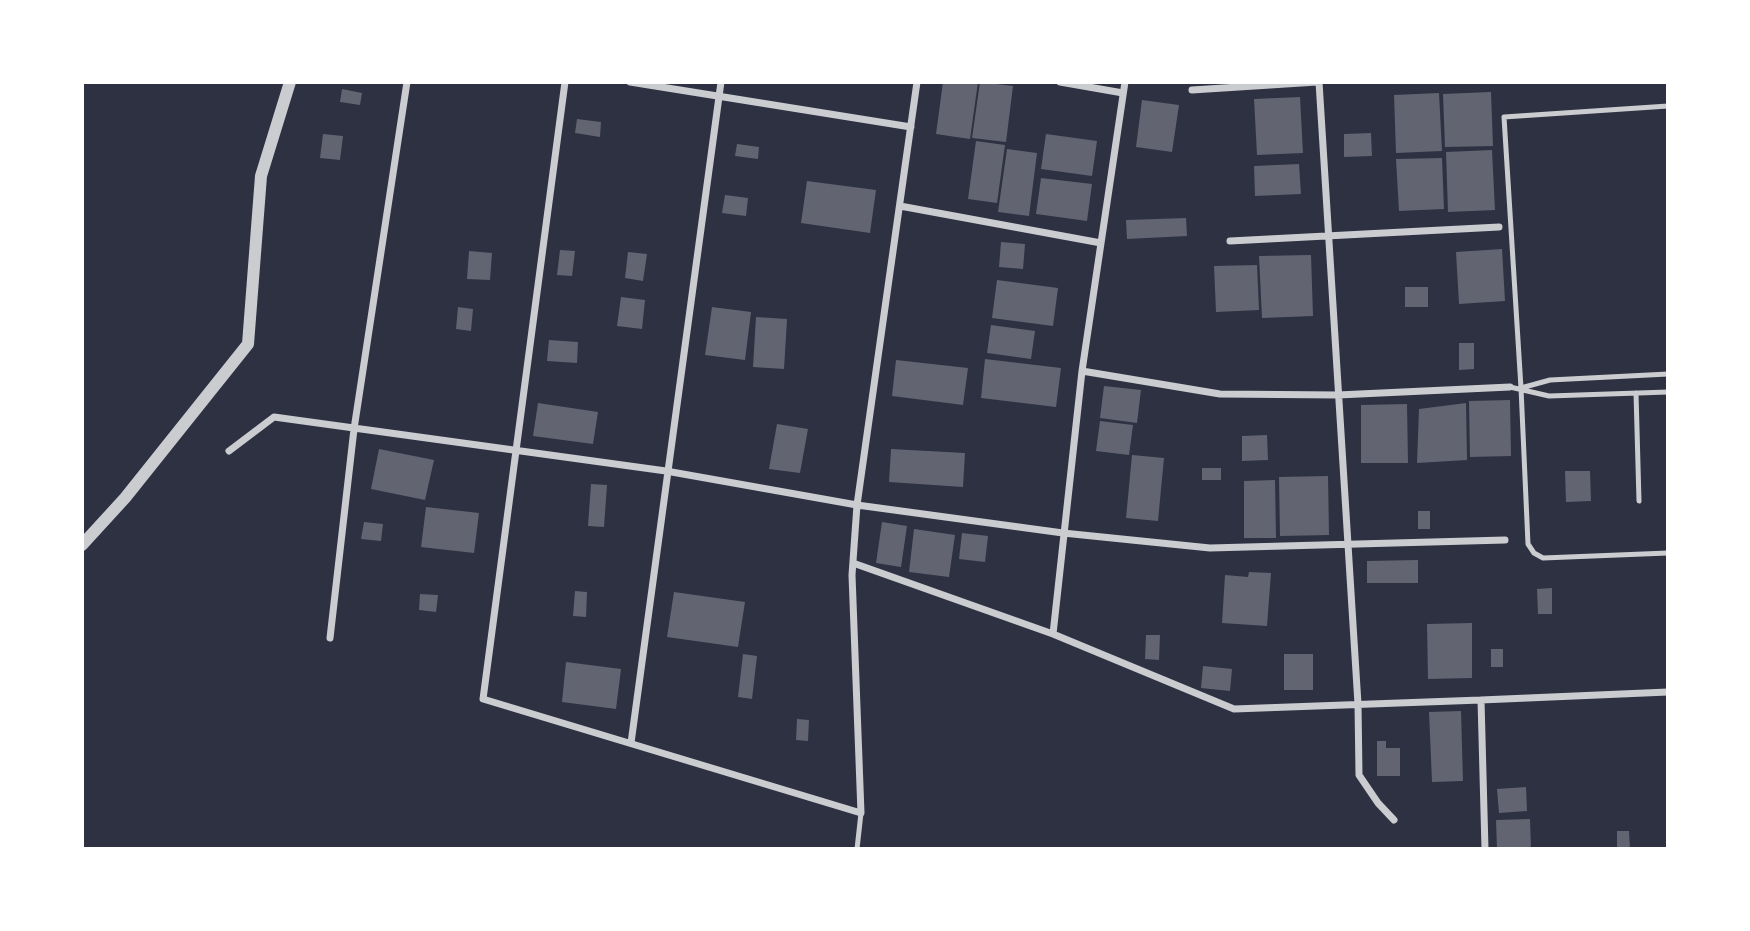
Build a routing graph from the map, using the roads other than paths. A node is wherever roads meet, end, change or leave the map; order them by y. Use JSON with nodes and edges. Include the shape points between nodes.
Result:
{"nodes":[{"id":1,"x":290,"y":82,"type":"edge"},
{"id":2,"x":407,"y":82,"type":"edge"},
{"id":3,"x":565,"y":82,"type":"edge"},
{"id":4,"x":630,"y":82,"type":"edge"},
{"id":5,"x":721,"y":82,"type":"edge"},
{"id":6,"x":918,"y":82,"type":"edge"},
{"id":7,"x":1060,"y":82,"type":"edge"},
{"id":8,"x":1125,"y":82,"type":"edge"},
{"id":9,"x":1318,"y":82,"type":"edge"},
{"id":10,"x":1192,"y":90,"type":"dead end"},
{"id":11,"x":1123,"y":93,"type":"junction"},
{"id":12,"x":718,"y":96,"type":"junction"},
{"id":13,"x":1668,"y":106,"type":"edge"},
{"id":14,"x":911,"y":127,"type":"junction"},
{"id":15,"x":900,"y":206,"type":"junction"},
{"id":16,"x":1499,"y":228,"type":"dead end"},
{"id":17,"x":1328,"y":235,"type":"junction"},
{"id":18,"x":1230,"y":241,"type":"dead end"},
{"id":19,"x":1101,"y":243,"type":"junction"},
{"id":20,"x":1082,"y":371,"type":"junction"},
{"id":21,"x":1668,"y":374,"type":"edge"},
{"id":22,"x":1510,"y":387,"type":"joint"},
{"id":23,"x":1521,"y":388,"type":"junction"},
{"id":24,"x":1668,"y":392,"type":"edge"},
{"id":25,"x":1636,"y":393,"type":"junction"},
{"id":26,"x":1338,"y":395,"type":"junction"},
{"id":27,"x":354,"y":429,"type":"junction"},
{"id":28,"x":517,"y":450,"type":"junction"},
{"id":29,"x":229,"y":451,"type":"dead end"},
{"id":30,"x":666,"y":471,"type":"junction"},
{"id":31,"x":1639,"y":501,"type":"dead end"},
{"id":32,"x":857,"y":505,"type":"junction"},
{"id":33,"x":1063,"y":533,"type":"junction"},
{"id":34,"x":1505,"y":540,"type":"dead end"},
{"id":35,"x":82,"y":545,"type":"edge"},
{"id":36,"x":1348,"y":546,"type":"junction"},
{"id":37,"x":1668,"y":553,"type":"edge"},
{"id":38,"x":853,"y":563,"type":"junction"},
{"id":39,"x":1053,"y":634,"type":"junction"},
{"id":40,"x":330,"y":638,"type":"dead end"},
{"id":41,"x":1668,"y":692,"type":"edge"},
{"id":42,"x":1481,"y":699,"type":"junction"},
{"id":43,"x":1358,"y":704,"type":"junction"},
{"id":44,"x":631,"y":743,"type":"junction"},
{"id":45,"x":861,"y":813,"type":"junction"},
{"id":46,"x":1394,"y":820,"type":"dead end"},
{"id":47,"x":857,"y":849,"type":"edge"},
{"id":48,"x":1485,"y":849,"type":"edge"}],
"edges":[{"from":1,"to":35,"type":"street","via":[[261,176],[248,344]]},
{"from":2,"to":27,"type":"street"},
{"from":3,"to":28,"type":"street"},
{"from":4,"to":12,"type":"street"},
{"from":5,"to":12,"type":"street"},
{"from":6,"to":14,"type":"street"},
{"from":7,"to":11,"type":"street"},
{"from":8,"to":11,"type":"street"},
{"from":9,"to":10,"type":"street"},
{"from":9,"to":17,"type":"street"},
{"from":11,"to":19,"type":"street"},
{"from":12,"to":14,"type":"street"},
{"from":12,"to":30,"type":"street"},
{"from":13,"to":23,"type":"lane","via":[[1504,117]]},
{"from":14,"to":15,"type":"street"},
{"from":15,"to":19,"type":"street"},
{"from":15,"to":32,"type":"street"},
{"from":16,"to":17,"type":"street"},
{"from":17,"to":18,"type":"street"},
{"from":17,"to":26,"type":"street"},
{"from":19,"to":20,"type":"street"},
{"from":20,"to":26,"type":"street","via":[[1220,394]]},
{"from":20,"to":33,"type":"street"},
{"from":21,"to":23,"type":"lane","via":[[1550,380]]},
{"from":22,"to":23,"type":"lane"},
{"from":22,"to":26,"type":"street"},
{"from":23,"to":25,"type":"lane","via":[[1549,397]]},
{"from":23,"to":37,"type":"lane","via":[[1528,544],[1534,554],[1544,558]]},
{"from":24,"to":25,"type":"lane"},
{"from":25,"to":31,"type":"lane"},
{"from":26,"to":36,"type":"street"},
{"from":27,"to":28,"type":"street"},
{"from":27,"to":29,"type":"street","via":[[274,417]]},
{"from":27,"to":40,"type":"street"},
{"from":28,"to":30,"type":"street"},
{"from":28,"to":44,"type":"street","via":[[483,699]]},
{"from":30,"to":32,"type":"street"},
{"from":30,"to":44,"type":"street"},
{"from":32,"to":33,"type":"street"},
{"from":32,"to":38,"type":"street"},
{"from":33,"to":36,"type":"street","via":[[1210,548]]},
{"from":33,"to":39,"type":"street"},
{"from":34,"to":36,"type":"street"},
{"from":36,"to":43,"type":"street"},
{"from":38,"to":39,"type":"street"},
{"from":38,"to":45,"type":"street"},
{"from":39,"to":43,"type":"street","via":[[1234,709]]},
{"from":41,"to":42,"type":"street"},
{"from":42,"to":43,"type":"street"},
{"from":42,"to":48,"type":"street"},
{"from":43,"to":46,"type":"street","via":[[1359,775]]},
{"from":44,"to":45,"type":"street"},
{"from":45,"to":47,"type":"lane"}]}
